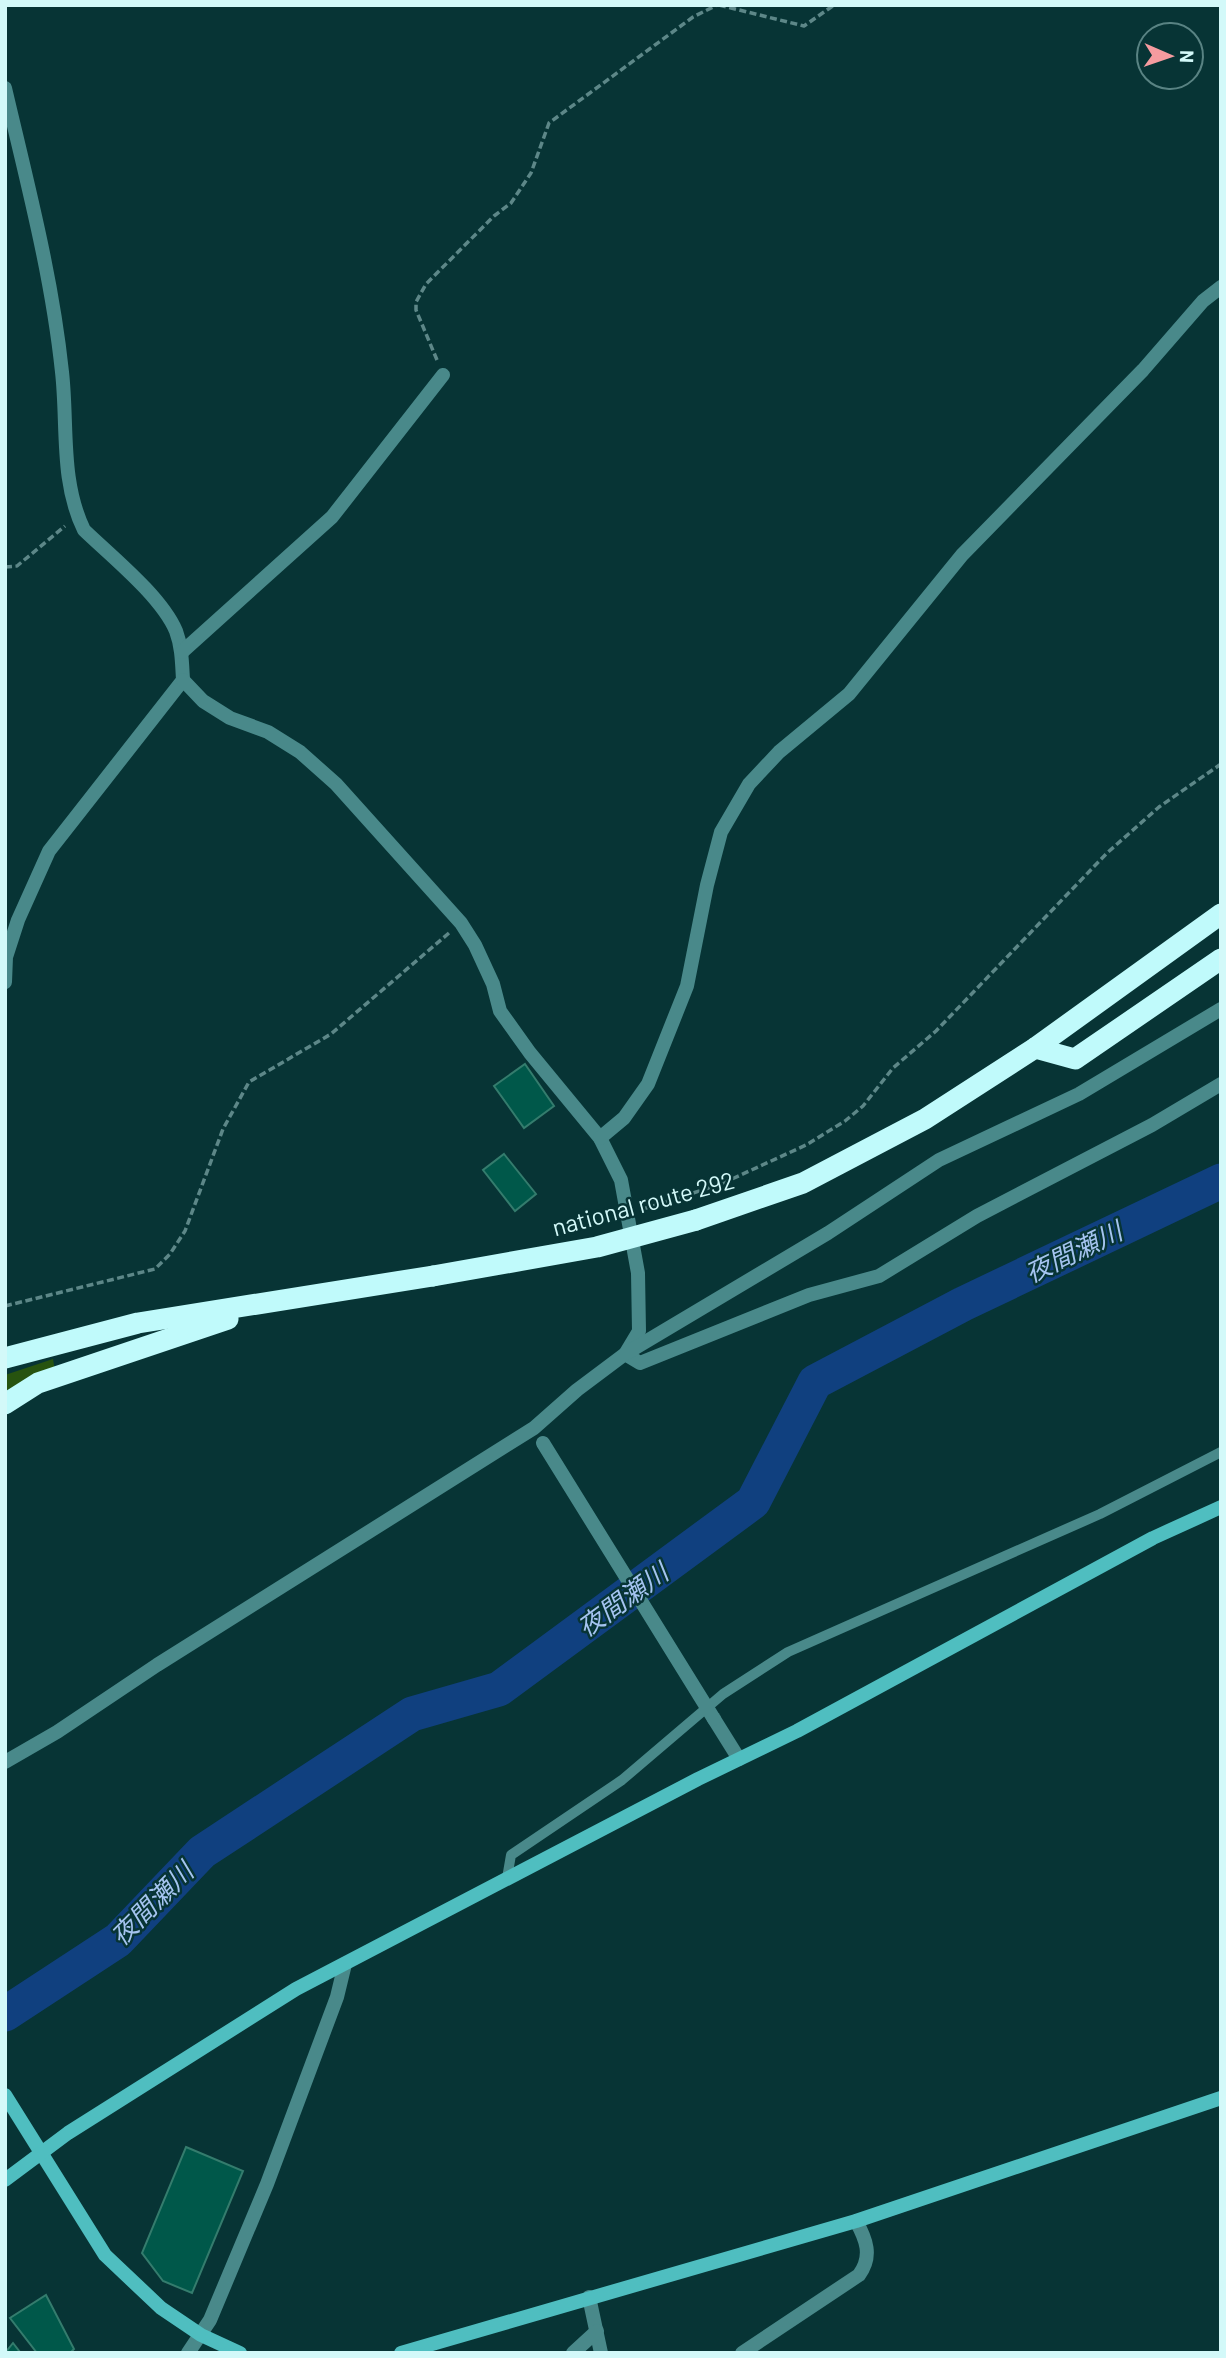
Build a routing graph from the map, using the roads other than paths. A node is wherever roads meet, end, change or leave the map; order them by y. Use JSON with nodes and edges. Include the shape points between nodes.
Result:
{"nodes":[{"id":1,"x":5,"y":88,"type":"edge"},
{"id":2,"x":1221,"y":287,"type":"edge"},
{"id":3,"x":443,"y":375,"type":"road end"},
{"id":4,"x":182,"y":652,"type":"junction"},
{"id":5,"x":183,"y":680,"type":"junction"},
{"id":6,"x":1221,"y":914,"type":"edge"},
{"id":7,"x":1221,"y":959,"type":"edge"},
{"id":8,"x":5,"y":982,"type":"edge"},
{"id":9,"x":1221,"y":1009,"type":"edge"},
{"id":10,"x":1035,"y":1048,"type":"junction"},
{"id":11,"x":1221,"y":1084,"type":"edge"},
{"id":12,"x":600,"y":1138,"type":"junction"},
{"id":13,"x":286,"y":1299,"type":"junction"},
{"id":14,"x":625,"y":1354,"type":"junction"},
{"id":15,"x":5,"y":1357,"type":"edge"},
{"id":16,"x":5,"y":1404,"type":"edge"},
{"id":17,"x":534,"y":1428,"type":"junction"},
{"id":18,"x":1221,"y":1452,"type":"edge"},
{"id":19,"x":1221,"y":1507,"type":"edge"},
{"id":20,"x":739,"y":1759,"type":"junction"},
{"id":21,"x":5,"y":1762,"type":"edge"},
{"id":22,"x":507,"y":1878,"type":"junction"},
{"id":23,"x":345,"y":1964,"type":"junction"},
{"id":24,"x":5,"y":2095,"type":"edge"},
{"id":25,"x":1221,"y":2098,"type":"edge"},
{"id":26,"x":42,"y":2152,"type":"junction"},
{"id":27,"x":5,"y":2180,"type":"edge"},
{"id":28,"x":856,"y":2221,"type":"junction"},
{"id":29,"x":589,"y":2297,"type":"junction"},
{"id":30,"x":597,"y":2331,"type":"junction"},
{"id":31,"x":201,"y":2335,"type":"junction"},
{"id":32,"x":188,"y":2353,"type":"edge"},
{"id":33,"x":240,"y":2353,"type":"edge"},
{"id":34,"x":401,"y":2353,"type":"edge"},
{"id":35,"x":573,"y":2353,"type":"edge"},
{"id":36,"x":601,"y":2353,"type":"edge"},
{"id":37,"x":742,"y":2353,"type":"edge"}],
"edges":[{"from":1,"to":4,"type":"street","via":[[49,278],[62,373],[67,467],[77,515],[84,530],[166,611]]},
{"from":2,"to":12,"type":"street","via":[[962,555],[849,694],[779,752],[749,784],[721,832],[687,986],[648,1084],[624,1118]]},
{"from":3,"to":4,"type":"street","via":[[332,517]]},
{"from":4,"to":5,"type":"street"},
{"from":5,"to":8,"type":"street","via":[[49,851],[18,920],[6,957]]},
{"from":5,"to":12,"type":"street","via":[[203,701],[230,718],[268,732],[300,752],[336,784],[461,923],[493,985],[500,1011]]},
{"from":6,"to":10,"type":"highway","name":"national route 292"},
{"from":7,"to":10,"type":"highway","via":[[1075,1059]]},
{"from":9,"to":14,"type":"street","via":[[1079,1094],[939,1160],[818,1240]]},
{"from":10,"to":13,"type":"highway","name":"national route 292","bridge":true,"via":[[925,1119],[803,1183],[696,1220],[597,1247]]},
{"from":11,"to":14,"type":"street","via":[[977,1216],[879,1276],[809,1295],[640,1363]]},
{"from":12,"to":14,"type":"street","via":[[621,1180],[638,1273],[639,1331]]},
{"from":13,"to":15,"type":"highway","name":"national route 292","via":[[138,1323]]},
{"from":13,"to":16,"type":"highway","via":[[38,1383]]},
{"from":14,"to":17,"type":"street"},
{"from":17,"to":20,"type":"street","bridge":true},
{"from":17,"to":21,"type":"street"},
{"from":18,"to":22,"type":"lane","via":[[1100,1514],[788,1652],[723,1694],[621,1780],[511,1855]]},
{"from":19,"to":20,"type":"street","via":[[1153,1538]]},
{"from":20,"to":22,"type":"street"},
{"from":22,"to":23,"type":"street"},
{"from":23,"to":26,"type":"street","via":[[285,1997]]},
{"from":23,"to":31,"type":"street","via":[[267,2184]]},
{"from":24,"to":26,"type":"street"},
{"from":25,"to":28,"type":"street"},
{"from":26,"to":27,"type":"street"},
{"from":26,"to":31,"type":"street","via":[[105,2255],[161,2308]]},
{"from":28,"to":29,"type":"street"},
{"from":28,"to":37,"type":"street","via":[[868,2257],[859,2275]]},
{"from":29,"to":30,"type":"street"},
{"from":29,"to":34,"type":"street"},
{"from":30,"to":35,"type":"street"},
{"from":30,"to":36,"type":"street"},
{"from":31,"to":32,"type":"street"},
{"from":31,"to":33,"type":"street"}]}
